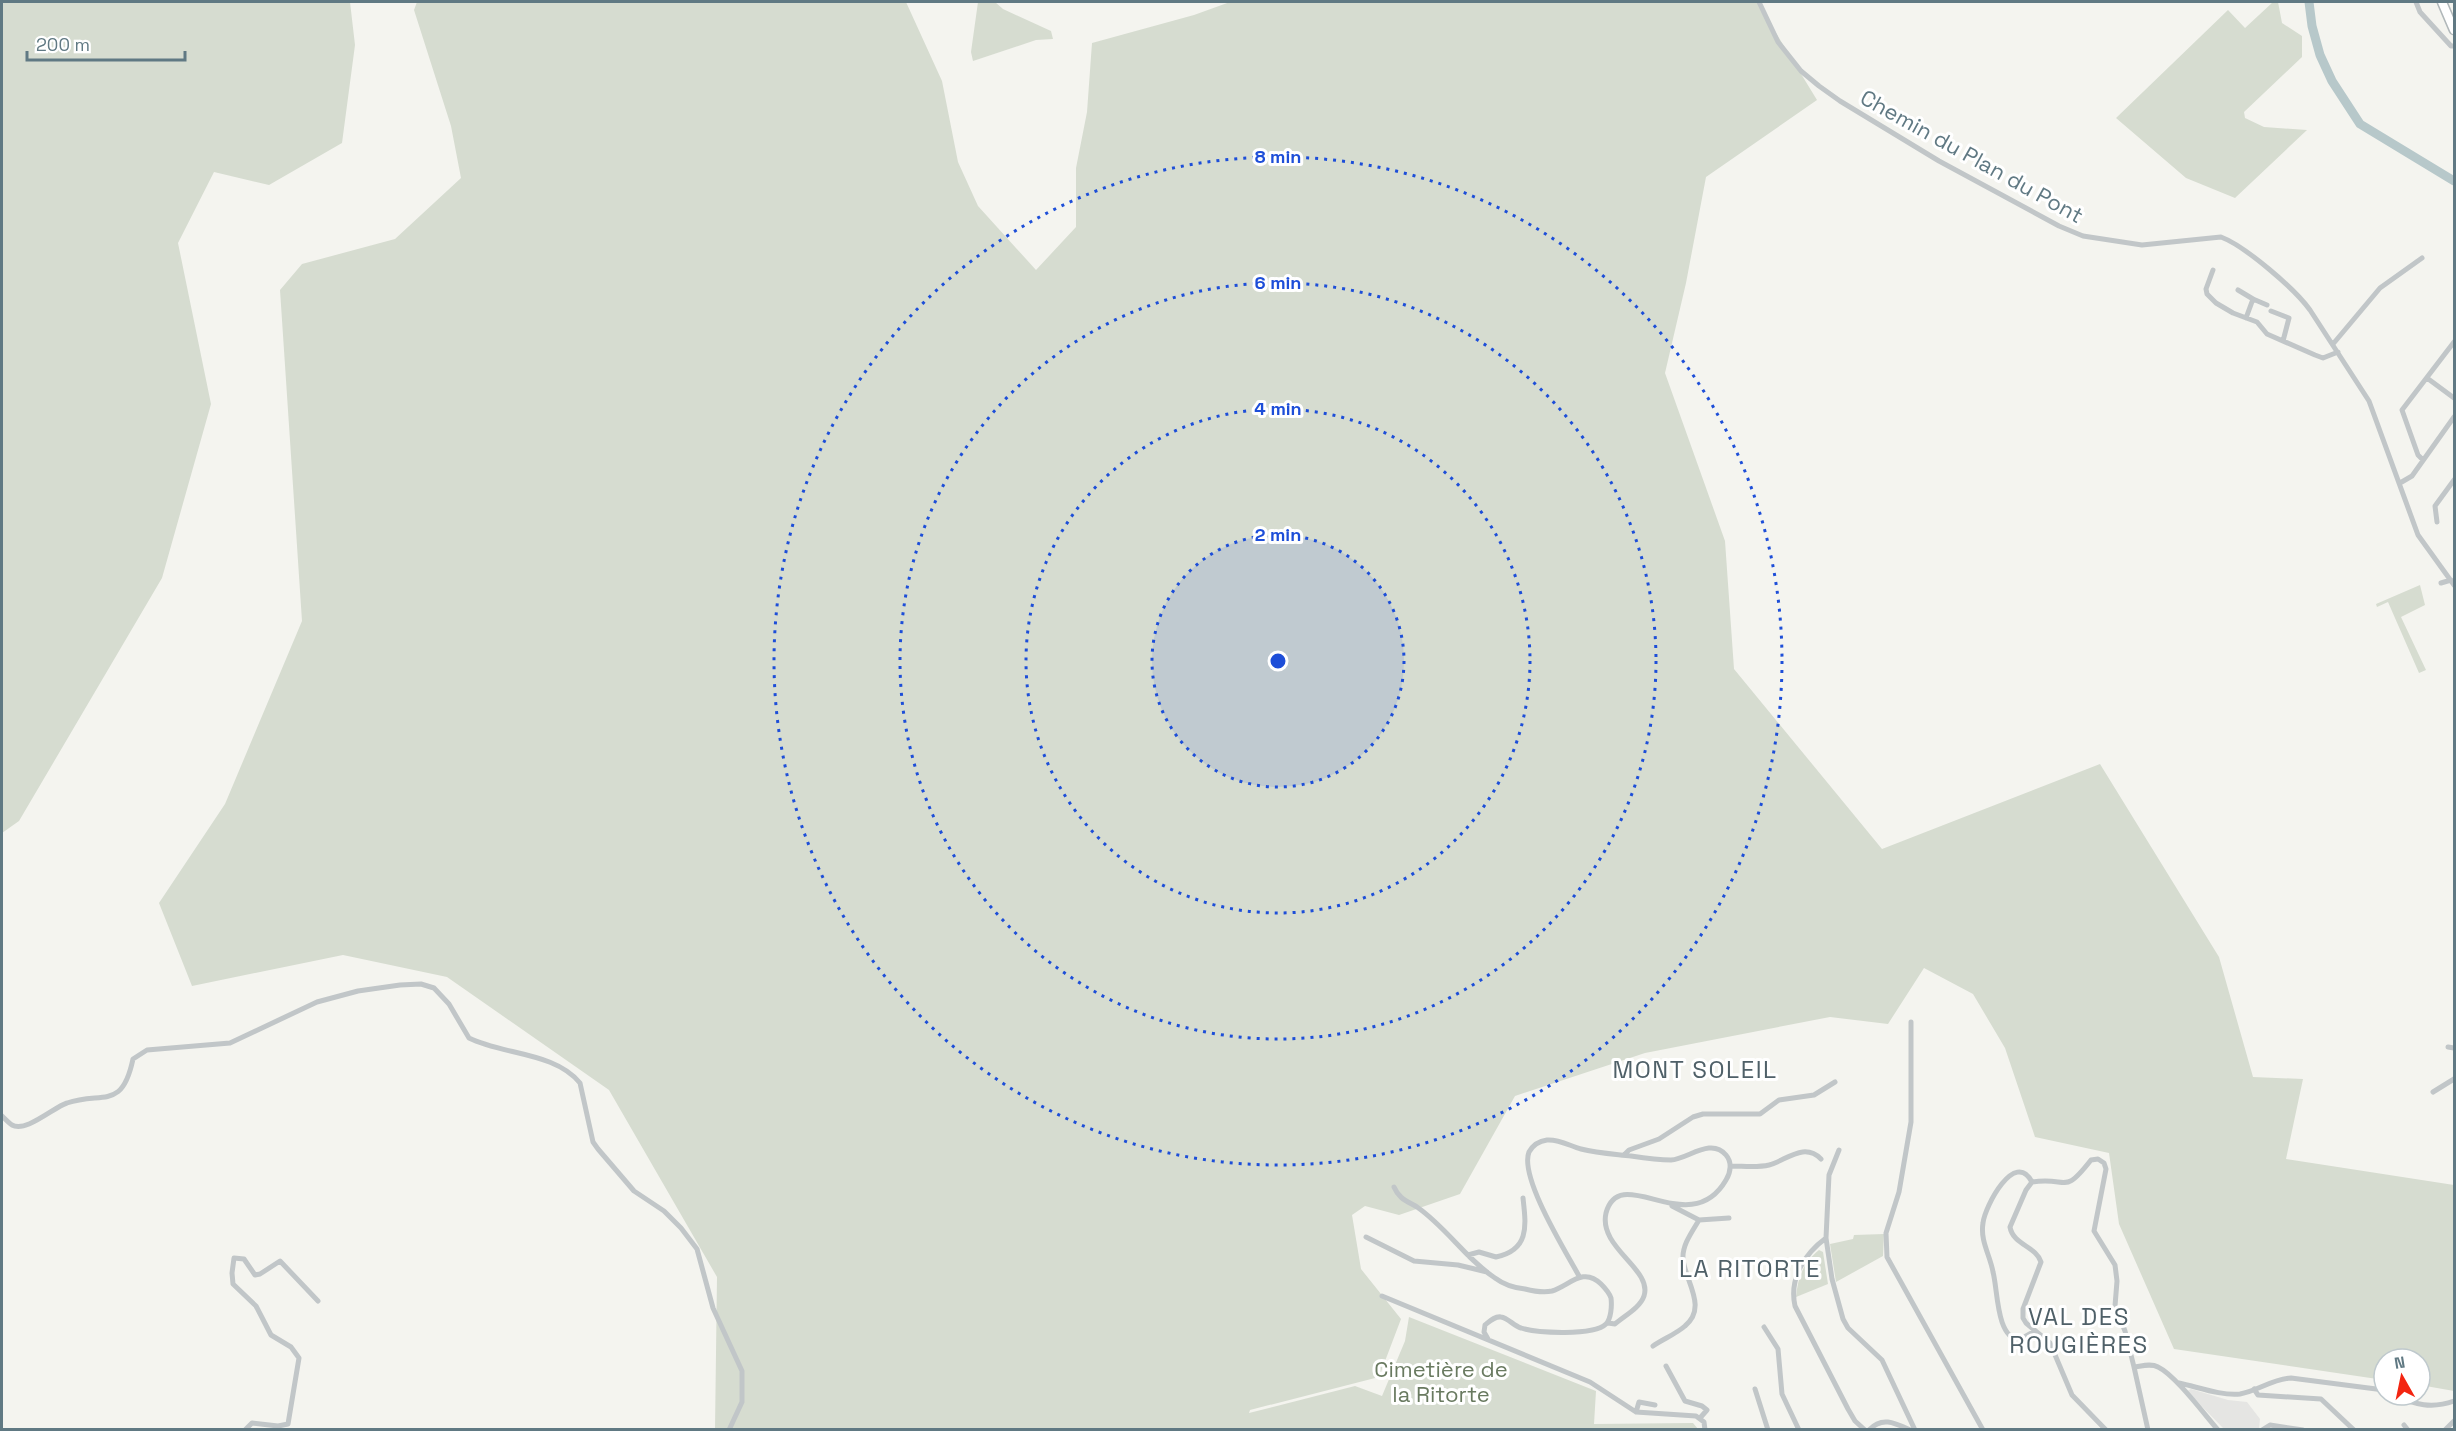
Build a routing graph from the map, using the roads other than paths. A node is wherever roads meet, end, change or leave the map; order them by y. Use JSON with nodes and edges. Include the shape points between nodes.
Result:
{"nodes":[{"id":1,"x":1760,"y":2,"type":"edge"},
{"id":2,"x":2416,"y":2,"type":"edge"},
{"id":3,"x":2442,"y":2,"type":"edge"},
{"id":4,"x":2454,"y":30,"type":"edge"},
{"id":5,"x":2454,"y":46,"type":"edge"},
{"id":6,"x":2422,"y":258,"type":"dead end"},
{"id":7,"x":2213,"y":270,"type":"dead end"},
{"id":8,"x":2238,"y":290,"type":"dead end"},
{"id":9,"x":2253,"y":299,"type":"junction"},
{"id":10,"x":2266,"y":304,"type":"dead end"},
{"id":11,"x":2271,"y":311,"type":"dead end"},
{"id":12,"x":2246,"y":318,"type":"junction"},
{"id":13,"x":2283,"y":341,"type":"junction"},
{"id":14,"x":2454,"y":342,"type":"edge"},
{"id":15,"x":2333,"y":344,"type":"junction"},
{"id":16,"x":2338,"y":352,"type":"junction"},
{"id":17,"x":2427,"y":378,"type":"junction"},
{"id":18,"x":2454,"y":398,"type":"edge"},
{"id":19,"x":2454,"y":417,"type":"edge"},
{"id":20,"x":2423,"y":460,"type":"junction"},
{"id":21,"x":2454,"y":480,"type":"edge"},
{"id":22,"x":2400,"y":483,"type":"junction"},
{"id":23,"x":2437,"y":522,"type":"dead end"},
{"id":24,"x":2441,"y":583,"type":"dead end"},
{"id":25,"x":2452,"y":583,"type":"edge"},
{"id":26,"x":1911,"y":1022,"type":"dead end"},
{"id":27,"x":2454,"y":1079,"type":"edge"},
{"id":28,"x":1835,"y":1082,"type":"dead end"},
{"id":29,"x":2433,"y":1092,"type":"dead end"},
{"id":30,"x":2,"y":1116,"type":"edge"},
{"id":31,"x":1839,"y":1150,"type":"dead end"},
{"id":32,"x":1624,"y":1155,"type":"junction"},
{"id":33,"x":1821,"y":1159,"type":"dead end"},
{"id":34,"x":1731,"y":1166,"type":"junction"},
{"id":35,"x":2032,"y":1182,"type":"junction"},
{"id":36,"x":1394,"y":1187,"type":"dead end"},
{"id":37,"x":1523,"y":1198,"type":"dead end"},
{"id":38,"x":1670,"y":1205,"type":"junction"},
{"id":39,"x":1729,"y":1218,"type":"dead end"},
{"id":40,"x":1699,"y":1220,"type":"junction"},
{"id":41,"x":1366,"y":1237,"type":"dead end"},
{"id":42,"x":1826,"y":1238,"type":"junction"},
{"id":43,"x":1468,"y":1255,"type":"junction"},
{"id":44,"x":1488,"y":1273,"type":"junction"},
{"id":45,"x":1579,"y":1276,"type":"junction"},
{"id":46,"x":1382,"y":1296,"type":"dead end"},
{"id":47,"x":318,"y":1301,"type":"dead end"},
{"id":48,"x":1608,"y":1323,"type":"junction"},
{"id":49,"x":1764,"y":1327,"type":"dead end"},
{"id":50,"x":2036,"y":1331,"type":"junction"},
{"id":51,"x":1488,"y":1340,"type":"junction"},
{"id":52,"x":1653,"y":1346,"type":"dead end"},
{"id":53,"x":1666,"y":1366,"type":"dead end"},
{"id":54,"x":2134,"y":1367,"type":"junction"},
{"id":55,"x":2179,"y":1383,"type":"junction"},
{"id":56,"x":2372,"y":1388,"type":"edge"},
{"id":57,"x":1755,"y":1389,"type":"dead end"},
{"id":58,"x":2254,"y":1389,"type":"junction"},
{"id":59,"x":2454,"y":1401,"type":"edge"},
{"id":60,"x":1655,"y":1405,"type":"dead end"},
{"id":61,"x":2432,"y":1406,"type":"edge"},
{"id":62,"x":1636,"y":1413,"type":"junction"},
{"id":63,"x":1909,"y":1416,"type":"junction"},
{"id":64,"x":1700,"y":1418,"type":"junction"},
{"id":65,"x":2454,"y":1421,"type":"edge"},
{"id":66,"x":1899,"y":1425,"type":"junction"},
{"id":67,"x":245,"y":1430,"type":"edge"},
{"id":68,"x":729,"y":1430,"type":"edge"},
{"id":69,"x":1705,"y":1430,"type":"edge"},
{"id":70,"x":1768,"y":1430,"type":"edge"},
{"id":71,"x":1799,"y":1430,"type":"edge"},
{"id":72,"x":1865,"y":1430,"type":"edge"},
{"id":73,"x":1869,"y":1430,"type":"edge"},
{"id":74,"x":1910,"y":1430,"type":"edge"},
{"id":75,"x":1915,"y":1430,"type":"edge"},
{"id":76,"x":1983,"y":1430,"type":"edge"},
{"id":77,"x":2106,"y":1430,"type":"edge"},
{"id":78,"x":2148,"y":1430,"type":"edge"},
{"id":79,"x":2218,"y":1430,"type":"edge"},
{"id":80,"x":2262,"y":1430,"type":"edge"},
{"id":81,"x":2303,"y":1430,"type":"edge"},
{"id":82,"x":2354,"y":1430,"type":"edge"},
{"id":83,"x":2445,"y":1430,"type":"edge"}],
"edges":[{"from":1,"to":15,"type":"street","name":"Chemin du Plan du Pont","via":[[1778,42],[1801,71],[1840,101],[1929,155],[2083,236],[2142,245],[2208,237],[2231,240],[2302,298]]},
{"from":2,"to":5,"type":"street","via":[[2420,12]]},
{"from":3,"to":4,"type":"main road"},
{"from":6,"to":15,"type":"street","via":[[2380,288]]},
{"from":7,"to":12,"type":"street","via":[[2207,294]]},
{"from":8,"to":9,"type":"street"},
{"from":9,"to":10,"type":"street"},
{"from":9,"to":12,"type":"street"},
{"from":11,"to":13,"type":"street","via":[[2289,318]]},
{"from":12,"to":13,"type":"street"},
{"from":13,"to":16,"type":"street","via":[[2323,358]]},
{"from":14,"to":17,"type":"street"},
{"from":15,"to":16,"type":"street","name":"Chemin du Plan du Pont"},
{"from":16,"to":22,"type":"street","name":"Chemin du Plan du Pont","via":[[2369,401]]},
{"from":17,"to":18,"type":"street"},
{"from":17,"to":20,"type":"street","via":[[2403,411]]},
{"from":19,"to":20,"type":"street"},
{"from":20,"to":22,"type":"street","via":[[2412,476]]},
{"from":21,"to":23,"type":"street","via":[[2434,506]]},
{"from":22,"to":25,"type":"street","name":"Chemin du Plan du Pont","via":[[2418,535]]},
{"from":24,"to":25,"type":"street"},
{"from":26,"to":76,"type":"street","via":[[1911,1122],[1899,1192],[1886,1233],[1887,1257]]},
{"from":27,"to":29,"type":"street"},
{"from":28,"to":32,"type":"street","via":[[1814,1095],[1779,1100],[1760,1114],[1693,1117]]},
{"from":30,"to":68,"type":"street","via":[[18,1127],[66,1103],[113,1095],[130,1075],[133,1059],[147,1050],[230,1043],[339,995],[400,985],[434,988],[449,1004],[469,1038],[548,1063],[575,1077],[580,1083],[593,1142],[634,1191],[664,1211],[690,1238],[704,1269],[713,1308],[742,1371],[742,1402]]},
{"from":31,"to":42,"type":"street","via":[[1829,1174]]},
{"from":32,"to":34,"type":"street","via":[[1674,1160],[1710,1147],[1726,1155]]},
{"from":32,"to":45,"type":"street","via":[[1584,1150],[1555,1140],[1538,1142],[1530,1150],[1528,1168],[1536,1194]]},
{"from":33,"to":34,"type":"street","via":[[1807,1151],[1769,1165]]},
{"from":34,"to":38,"type":"street","via":[[1722,1187],[1711,1198],[1701,1203]]},
{"from":35,"to":50,"type":"street","via":[[2010,1229],[2040,1260],[2022,1314]]},
{"from":35,"to":50,"type":"street","via":[[2022,1173],[2004,1180],[1987,1210],[1983,1233],[2007,1333],[2019,1340]]},
{"from":35,"to":54,"type":"street","via":[[2066,1184],[2078,1178],[2093,1159],[2105,1164],[2094,1229],[2115,1265],[2115,1306],[2126,1331]]},
{"from":36,"to":43,"type":"street","via":[[1400,1198],[1418,1208]]},
{"from":37,"to":43,"type":"street","via":[[1526,1229],[1515,1249],[1496,1257],[1479,1252]]},
{"from":38,"to":40,"type":"street"},
{"from":38,"to":48,"type":"street","via":[[1630,1194],[1612,1202],[1606,1232],[1642,1280],[1645,1295],[1615,1324]]},
{"from":39,"to":40,"type":"street"},
{"from":40,"to":52,"type":"street","via":[[1685,1245],[1683,1260],[1696,1303],[1694,1313],[1687,1325]]},
{"from":41,"to":44,"type":"street","via":[[1414,1261],[1458,1265]]},
{"from":42,"to":63,"type":"street","via":[[1843,1319],[1882,1360]]},
{"from":42,"to":72,"type":"street","via":[[1801,1265],[1792,1296],[1848,1409]]},
{"from":43,"to":44,"type":"street"},
{"from":44,"to":45,"type":"street","via":[[1516,1288],[1539,1292],[1552,1291]]},
{"from":45,"to":48,"type":"street","via":[[1597,1280],[1609,1293],[1612,1302]]},
{"from":46,"to":51,"type":"street"},
{"from":47,"to":67,"type":"street","via":[[280,1261],[255,1275],[244,1259],[234,1258],[233,1284],[256,1306],[271,1335],[291,1347],[299,1358],[288,1424],[252,1423]]},
{"from":48,"to":51,"type":"street","via":[[1600,1328],[1563,1333],[1519,1328],[1502,1317],[1494,1318],[1485,1325]]},
{"from":49,"to":71,"type":"street","via":[[1778,1349],[1782,1394]]},
{"from":50,"to":77,"type":"street","via":[[2052,1345],[2072,1395]]},
{"from":51,"to":62,"type":"street","via":[[1590,1382]]},
{"from":53,"to":64,"type":"street","via":[[1685,1401],[1707,1410]]},
{"from":54,"to":55,"type":"street","via":[[2158,1367]]},
{"from":54,"to":78,"type":"street"},
{"from":55,"to":58,"type":"street","via":[[2233,1394]]},
{"from":55,"to":79,"type":"street"},
{"from":56,"to":58,"type":"street","via":[[2290,1378]]},
{"from":57,"to":70,"type":"street"},
{"from":58,"to":82,"type":"street","via":[[2258,1395],[2321,1399]]},
{"from":59,"to":61,"type":"street"},
{"from":60,"to":62,"type":"street","via":[[1639,1402]]},
{"from":62,"to":64,"type":"street"},
{"from":63,"to":66,"type":"street"},
{"from":63,"to":75,"type":"street"},
{"from":64,"to":69,"type":"street"},
{"from":65,"to":83,"type":"street"},
{"from":66,"to":73,"type":"street","via":[[1884,1420]]},
{"from":66,"to":74,"type":"street"},
{"from":80,"to":81,"type":"street","via":[[2270,1425]]}]}
